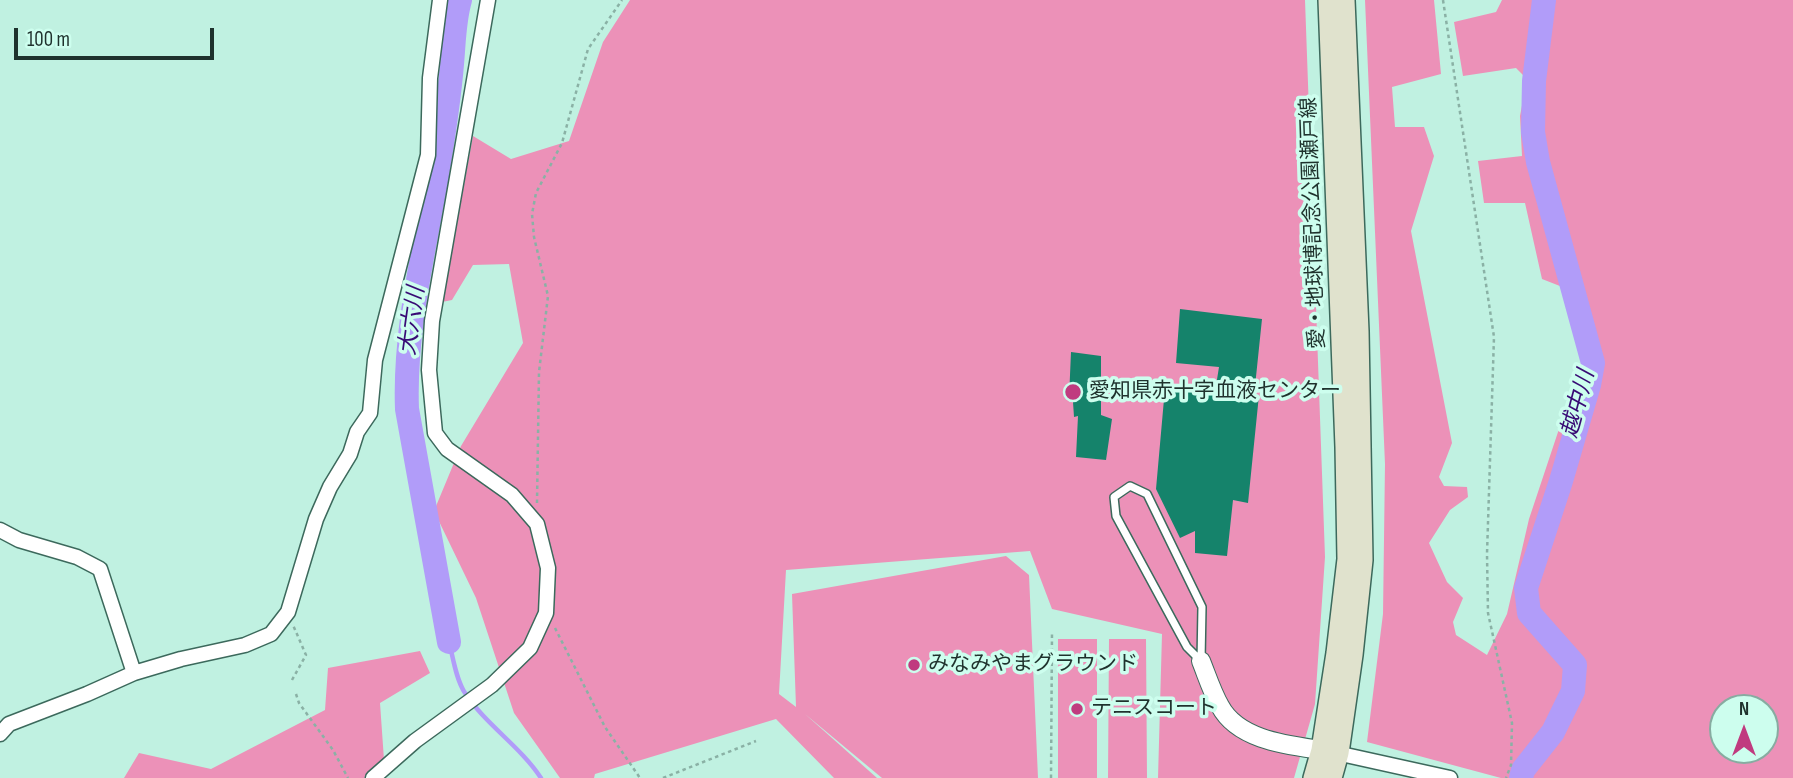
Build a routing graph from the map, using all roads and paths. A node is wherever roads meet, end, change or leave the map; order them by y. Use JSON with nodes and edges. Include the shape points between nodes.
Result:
{"nodes":[{"id":1,"x":440,"y":0,"type":"edge"},
{"id":2,"x":488,"y":0,"type":"edge"},
{"id":3,"x":622,"y":0,"type":"edge"},
{"id":4,"x":1328,"y":0,"type":"edge"},
{"id":5,"x":1345,"y":0,"type":"edge"},
{"id":6,"x":1443,"y":0,"type":"edge"},
{"id":7,"x":537,"y":524,"type":"junction"},
{"id":8,"x":0,"y":530,"type":"edge"},
{"id":9,"x":288,"y":612,"type":"junction"},
{"id":10,"x":546,"y":613,"type":"junction"},
{"id":11,"x":1052,"y":632,"type":"dead end"},
{"id":12,"x":1201,"y":661,"type":"junction"},
{"id":13,"x":134,"y":673,"type":"junction"},
{"id":14,"x":292,"y":680,"type":"dead end"},
{"id":15,"x":296,"y":694,"type":"dead end"},
{"id":16,"x":0,"y":734,"type":"edge"},
{"id":17,"x":756,"y":741,"type":"dead end"},
{"id":18,"x":1330,"y":751,"type":"junction"},
{"id":19,"x":348,"y":778,"type":"edge"},
{"id":20,"x":373,"y":778,"type":"edge"},
{"id":21,"x":640,"y":778,"type":"edge"},
{"id":22,"x":663,"y":778,"type":"edge"},
{"id":23,"x":1051,"y":778,"type":"edge"},
{"id":24,"x":1313,"y":778,"type":"edge"},
{"id":25,"x":1332,"y":778,"type":"edge"},
{"id":26,"x":1450,"y":778,"type":"edge"},
{"id":27,"x":1506,"y":778,"type":"edge"}],
"edges":[{"from":1,"to":9,"type":"street","via":[[430,78],[428,155],[375,360],[370,413],[316,519]]},
{"from":2,"to":7,"type":"street","via":[[432,321],[432,408],[435,433],[447,449],[512,495]]},
{"from":3,"to":7,"type":"path","via":[[588,49],[562,143],[536,193],[532,214],[548,296],[538,383]]},
{"from":4,"to":18,"type":"main road","name":"愛・地球博記念公園瀬戸線","via":[[1347,559]]},
{"from":5,"to":18,"type":"main road","name":"愛・地球博記念公園瀬戸線","via":[[1363,560],[1353,654]]},
{"from":6,"to":27,"type":"path","via":[[1494,337],[1488,613],[1512,723],[1511,765]]},
{"from":7,"to":10,"type":"street","via":[[548,568]]},
{"from":8,"to":13,"type":"street","via":[[100,569]]},
{"from":9,"to":13,"type":"street","via":[[271,634],[245,645]]},
{"from":9,"to":14,"type":"path","via":[[306,654]]},
{"from":10,"to":20,"type":"street","via":[[530,648],[492,685]]},
{"from":10,"to":21,"type":"path","via":[[605,727]]},
{"from":11,"to":23,"type":"path"},
{"from":12,"to":12,"type":"lane","via":[[1187,647],[1116,516],[1114,498],[1130,486],[1147,494],[1202,607]]},
{"from":12,"to":18,"type":"street","via":[[1220,709],[1240,728],[1275,742]]},
{"from":13,"to":16,"type":"street","via":[[9,724]]},
{"from":15,"to":19,"type":"path"},
{"from":17,"to":22,"type":"path"},
{"from":18,"to":24,"type":"main road","name":"愛・地球博記念公園瀬戸線"},
{"from":18,"to":25,"type":"main road","name":"愛・地球博記念公園瀬戸線"},
{"from":18,"to":26,"type":"street"}]}
